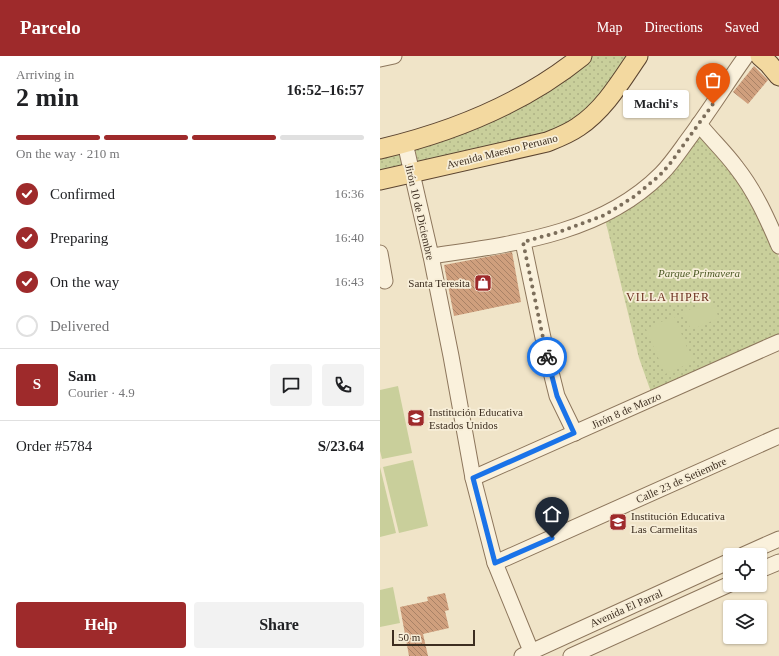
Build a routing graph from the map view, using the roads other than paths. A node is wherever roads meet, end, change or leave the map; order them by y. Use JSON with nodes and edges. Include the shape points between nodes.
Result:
{"nodes":[{"id":1,"x":394,"y":56,"type":"edge"},
{"id":2,"x":582,"y":56,"type":"edge"},
{"id":3,"x":638,"y":56,"type":"edge"},
{"id":4,"x":746,"y":56,"type":"edge"},
{"id":5,"x":760,"y":56,"type":"edge"},
{"id":6,"x":380,"y":60,"type":"edge"},
{"id":7,"x":779,"y":76,"type":"edge"},
{"id":8,"x":699,"y":124,"type":"junction"},
{"id":9,"x":405,"y":144,"type":"junction"},
{"id":10,"x":380,"y":149,"type":"edge"},
{"id":11,"x":412,"y":173,"type":"junction"},
{"id":12,"x":380,"y":180,"type":"edge"},
{"id":13,"x":523,"y":242,"type":"junction"},
{"id":14,"x":779,"y":246,"type":"edge"},
{"id":15,"x":380,"y":254,"type":"edge"},
{"id":16,"x":431,"y":256,"type":"junction"},
{"id":17,"x":385,"y":281,"type":"dead end"},
{"id":18,"x":779,"y":342,"type":"edge"},
{"id":19,"x":574,"y":433,"type":"junction"},
{"id":20,"x":779,"y":436,"type":"edge"},
{"id":21,"x":473,"y":478,"type":"junction"},
{"id":22,"x":779,"y":539,"type":"edge"},
{"id":23,"x":759,"y":548,"type":"edge"},
{"id":24,"x":779,"y":562,"type":"edge"},
{"id":25,"x":495,"y":563,"type":"junction"},
{"id":26,"x":723,"y":564,"type":"edge"},
{"id":27,"x":767,"y":567,"type":"edge"},
{"id":28,"x":723,"y":587,"type":"edge"},
{"id":29,"x":526,"y":654,"type":"edge"},
{"id":30,"x":576,"y":655,"type":"edge"}],
"edges":[{"from":1,"to":6,"type":"street"},
{"from":2,"to":9,"type":"main road","via":[[516,100],[432,136]]},
{"from":3,"to":11,"type":"main road","name":"Avenida Maestro Peruano","via":[[597,111],[562,136],[547,142]]},
{"from":4,"to":8,"type":"street"},
{"from":5,"to":7,"type":"main road"},
{"from":8,"to":13,"type":"street","via":[[665,170],[635,196],[605,215]]},
{"from":8,"to":14,"type":"street","via":[[745,179],[769,221]]},
{"from":9,"to":10,"type":"main road"},
{"from":9,"to":11,"type":"street","name":"Jirón 10 de Diciembre"},
{"from":11,"to":12,"type":"main road","name":"Avenida Maestro Peruano"},
{"from":11,"to":16,"type":"street","name":"Jirón 10 de Diciembre"},
{"from":13,"to":16,"type":"street"},
{"from":13,"to":19,"type":"street","via":[[557,396]]},
{"from":15,"to":17,"type":"street"},
{"from":16,"to":21,"type":"street","name":"Jirón 10 de Diciembre"},
{"from":18,"to":19,"type":"street","name":"Jirón 8 de Marzo"},
{"from":19,"to":21,"type":"street","name":"Jirón 8 de Marzo"},
{"from":20,"to":25,"type":"street","name":"Calle 23 de Setiembre"},
{"from":21,"to":25,"type":"street","name":"Jirón 10 de Diciembre"},
{"from":22,"to":23,"type":"street"},
{"from":24,"to":27,"type":"street"},
{"from":25,"to":29,"type":"street","name":"Jirón 10 de Diciembre"},
{"from":26,"to":29,"type":"street","name":"Avenida El Parral"},
{"from":28,"to":30,"type":"street","name":"Avenida El Parral"}]}
